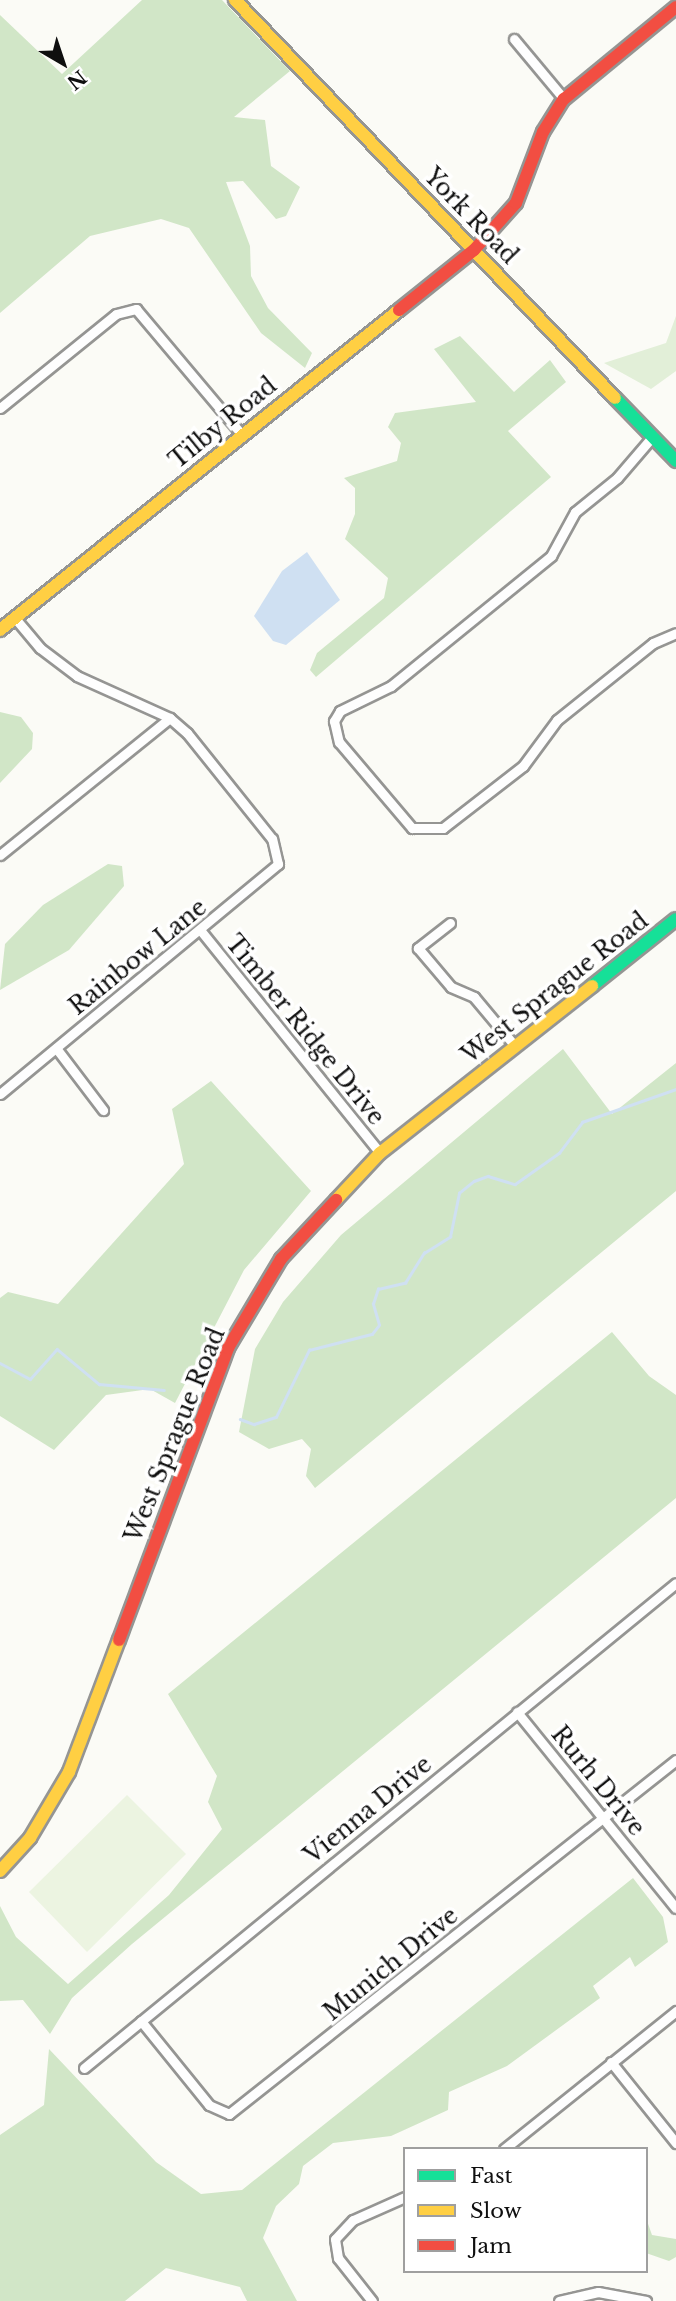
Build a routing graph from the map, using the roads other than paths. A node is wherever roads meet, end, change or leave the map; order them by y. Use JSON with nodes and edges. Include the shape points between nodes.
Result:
{"nodes":[{"id":1,"x":235,"y":0,"type":"edge"},
{"id":2,"x":676,"y":7,"type":"edge"},
{"id":3,"x":514,"y":39,"type":"dead end"},
{"id":4,"x":564,"y":99,"type":"junction"},
{"id":5,"x":474,"y":250,"type":"junction"},
{"id":6,"x":0,"y":408,"type":"edge"},
{"id":7,"x":242,"y":435,"type":"junction"},
{"id":8,"x":653,"y":436,"type":"junction"},
{"id":9,"x":676,"y":461,"type":"edge"},
{"id":10,"x":15,"y":618,"type":"junction"},
{"id":11,"x":0,"y":630,"type":"edge"},
{"id":12,"x":676,"y":633,"type":"edge"},
{"id":13,"x":170,"y":718,"type":"junction"},
{"id":14,"x":0,"y":855,"type":"edge"},
{"id":15,"x":676,"y":919,"type":"edge"},
{"id":16,"x":450,"y":923,"type":"dead end"},
{"id":17,"x":201,"y":931,"type":"junction"},
{"id":18,"x":515,"y":1046,"type":"junction"},
{"id":19,"x":57,"y":1048,"type":"junction"},
{"id":20,"x":0,"y":1094,"type":"edge"},
{"id":21,"x":103,"y":1110,"type":"dead end"},
{"id":22,"x":380,"y":1153,"type":"junction"},
{"id":23,"x":676,"y":1583,"type":"edge"},
{"id":24,"x":517,"y":1712,"type":"junction"},
{"id":25,"x":676,"y":1760,"type":"edge"},
{"id":26,"x":604,"y":1819,"type":"junction"},
{"id":27,"x":0,"y":1871,"type":"edge"},
{"id":28,"x":676,"y":1908,"type":"edge"},
{"id":29,"x":676,"y":2011,"type":"edge"},
{"id":30,"x":141,"y":2021,"type":"junction"},
{"id":31,"x":611,"y":2062,"type":"junction"},
{"id":32,"x":84,"y":2068,"type":"dead end"},
{"id":33,"x":676,"y":2143,"type":"edge"},
{"id":34,"x":506,"y":2147,"type":"edge"},
{"id":35,"x":403,"y":2198,"type":"edge"},
{"id":36,"x":372,"y":2301,"type":"edge"},
{"id":37,"x":559,"y":2301,"type":"edge"},
{"id":38,"x":646,"y":2301,"type":"edge"}],
"edges":[{"from":1,"to":5,"type":"street","name":"York Road"},
{"from":2,"to":4,"type":"street","name":"Tilby Road"},
{"from":3,"to":4,"type":"street"},
{"from":4,"to":5,"type":"street","name":"Tilby Road","via":[[543,132],[516,203]]},
{"from":5,"to":7,"type":"street","name":"Tilby Road"},
{"from":5,"to":8,"type":"street","name":"York Road"},
{"from":6,"to":7,"type":"street","via":[[116,314],[136,309]]},
{"from":7,"to":10,"type":"street","name":"Tilby Road"},
{"from":8,"to":9,"type":"street","name":"York Road"},
{"from":8,"to":12,"type":"street","via":[[617,478],[575,512],[551,556],[391,686],[340,711],[334,721],[339,742],[412,828],[443,828],[523,766],[557,720],[653,643]]},
{"from":10,"to":11,"type":"street","name":"Tilby Road"},
{"from":10,"to":13,"type":"street","via":[[40,648],[77,676]]},
{"from":13,"to":14,"type":"street"},
{"from":13,"to":17,"type":"street","name":"Rainbow Lane","via":[[272,839],[278,864]]},
{"from":15,"to":18,"type":"street","name":"West Sprague Road"},
{"from":16,"to":18,"type":"street","via":[[418,948],[451,987],[474,997]]},
{"from":17,"to":19,"type":"street","name":"Rainbow Lane"},
{"from":17,"to":22,"type":"street","name":"Timber Ridge Drive"},
{"from":18,"to":22,"type":"street","name":"West Sprague Road"},
{"from":19,"to":20,"type":"street","name":"Rainbow Lane"},
{"from":19,"to":21,"type":"street"},
{"from":22,"to":27,"type":"street","name":"West Sprague Road","via":[[281,1259],[228,1348],[69,1772],[30,1838]]},
{"from":23,"to":24,"type":"street","name":"Vienna Drive"},
{"from":24,"to":26,"type":"street","name":"Rurh Drive"},
{"from":24,"to":30,"type":"street","name":"Vienna Drive"},
{"from":25,"to":26,"type":"street","name":"Munich Drive"},
{"from":26,"to":28,"type":"street","name":"Rurh Drive"},
{"from":26,"to":30,"type":"street","name":"Munich Drive","via":[[229,2114],[209,2105]]},
{"from":29,"to":31,"type":"street"},
{"from":30,"to":32,"type":"street","name":"Vienna Drive"},
{"from":31,"to":33,"type":"street"},
{"from":31,"to":34,"type":"street"},
{"from":35,"to":36,"type":"street","via":[[354,2220],[335,2239],[338,2258]]},
{"from":37,"to":38,"type":"street","via":[[598,2292]]}]}
